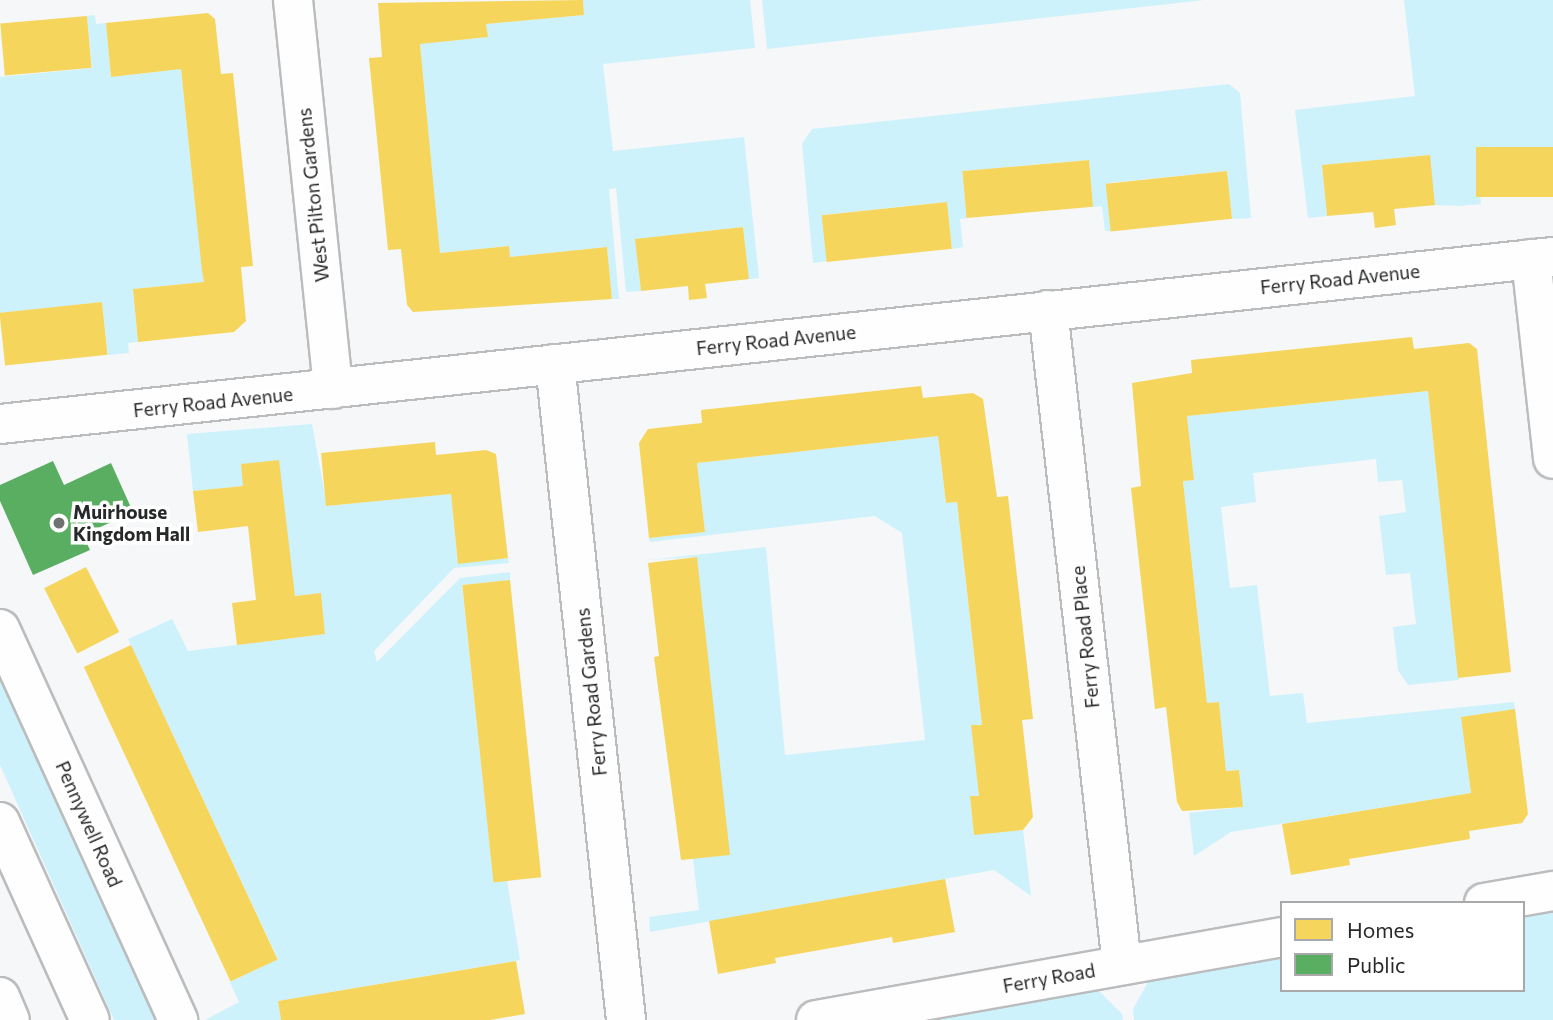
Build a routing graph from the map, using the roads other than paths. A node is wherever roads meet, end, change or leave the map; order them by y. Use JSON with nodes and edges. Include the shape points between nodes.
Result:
{"nodes":[{"id":1,"x":293,"y":0,"type":"edge"},
{"id":2,"x":1542,"y":258,"type":"edge"},
{"id":3,"x":1048,"y":310,"type":"junction"},
{"id":4,"x":555,"y":364,"type":"junction"},
{"id":5,"x":333,"y":389,"type":"junction"},
{"id":6,"x":0,"y":424,"type":"edge"},
{"id":7,"x":1553,"y":459,"type":"edge"},
{"id":8,"x":0,"y":629,"type":"edge"},
{"id":9,"x":0,"y":822,"type":"edge"},
{"id":10,"x":1553,"y":891,"type":"edge"},
{"id":11,"x":1496,"y":901,"type":"edge"},
{"id":12,"x":1280,"y":937,"type":"edge"},
{"id":13,"x":1122,"y":965,"type":"junction"},
{"id":14,"x":0,"y":997,"type":"edge"},
{"id":15,"x":10,"y":1020,"type":"edge"},
{"id":16,"x":90,"y":1020,"type":"edge"},
{"id":17,"x":178,"y":1020,"type":"edge"},
{"id":18,"x":626,"y":1020,"type":"edge"},
{"id":19,"x":816,"y":1020,"type":"edge"}],
"edges":[{"from":1,"to":5,"type":"street","name":"West Pilton Gardens"},
{"from":2,"to":3,"type":"street","name":"Ferry Road Avenue"},
{"from":2,"to":7,"type":"street"},
{"from":3,"to":4,"type":"street","name":"Ferry Road Avenue"},
{"from":3,"to":13,"type":"street","name":"Ferry Road Place"},
{"from":4,"to":5,"type":"street","name":"Ferry Road Avenue"},
{"from":4,"to":18,"type":"street","name":"Ferry Road Gardens"},
{"from":5,"to":6,"type":"street","name":"Ferry Road Avenue"},
{"from":8,"to":17,"type":"street","name":"Pennywell Road"},
{"from":9,"to":16,"type":"street"},
{"from":10,"to":11,"type":"street"},
{"from":12,"to":13,"type":"street","name":"Ferry Road"},
{"from":13,"to":19,"type":"street","name":"Ferry Road"},
{"from":14,"to":15,"type":"street"}]}
